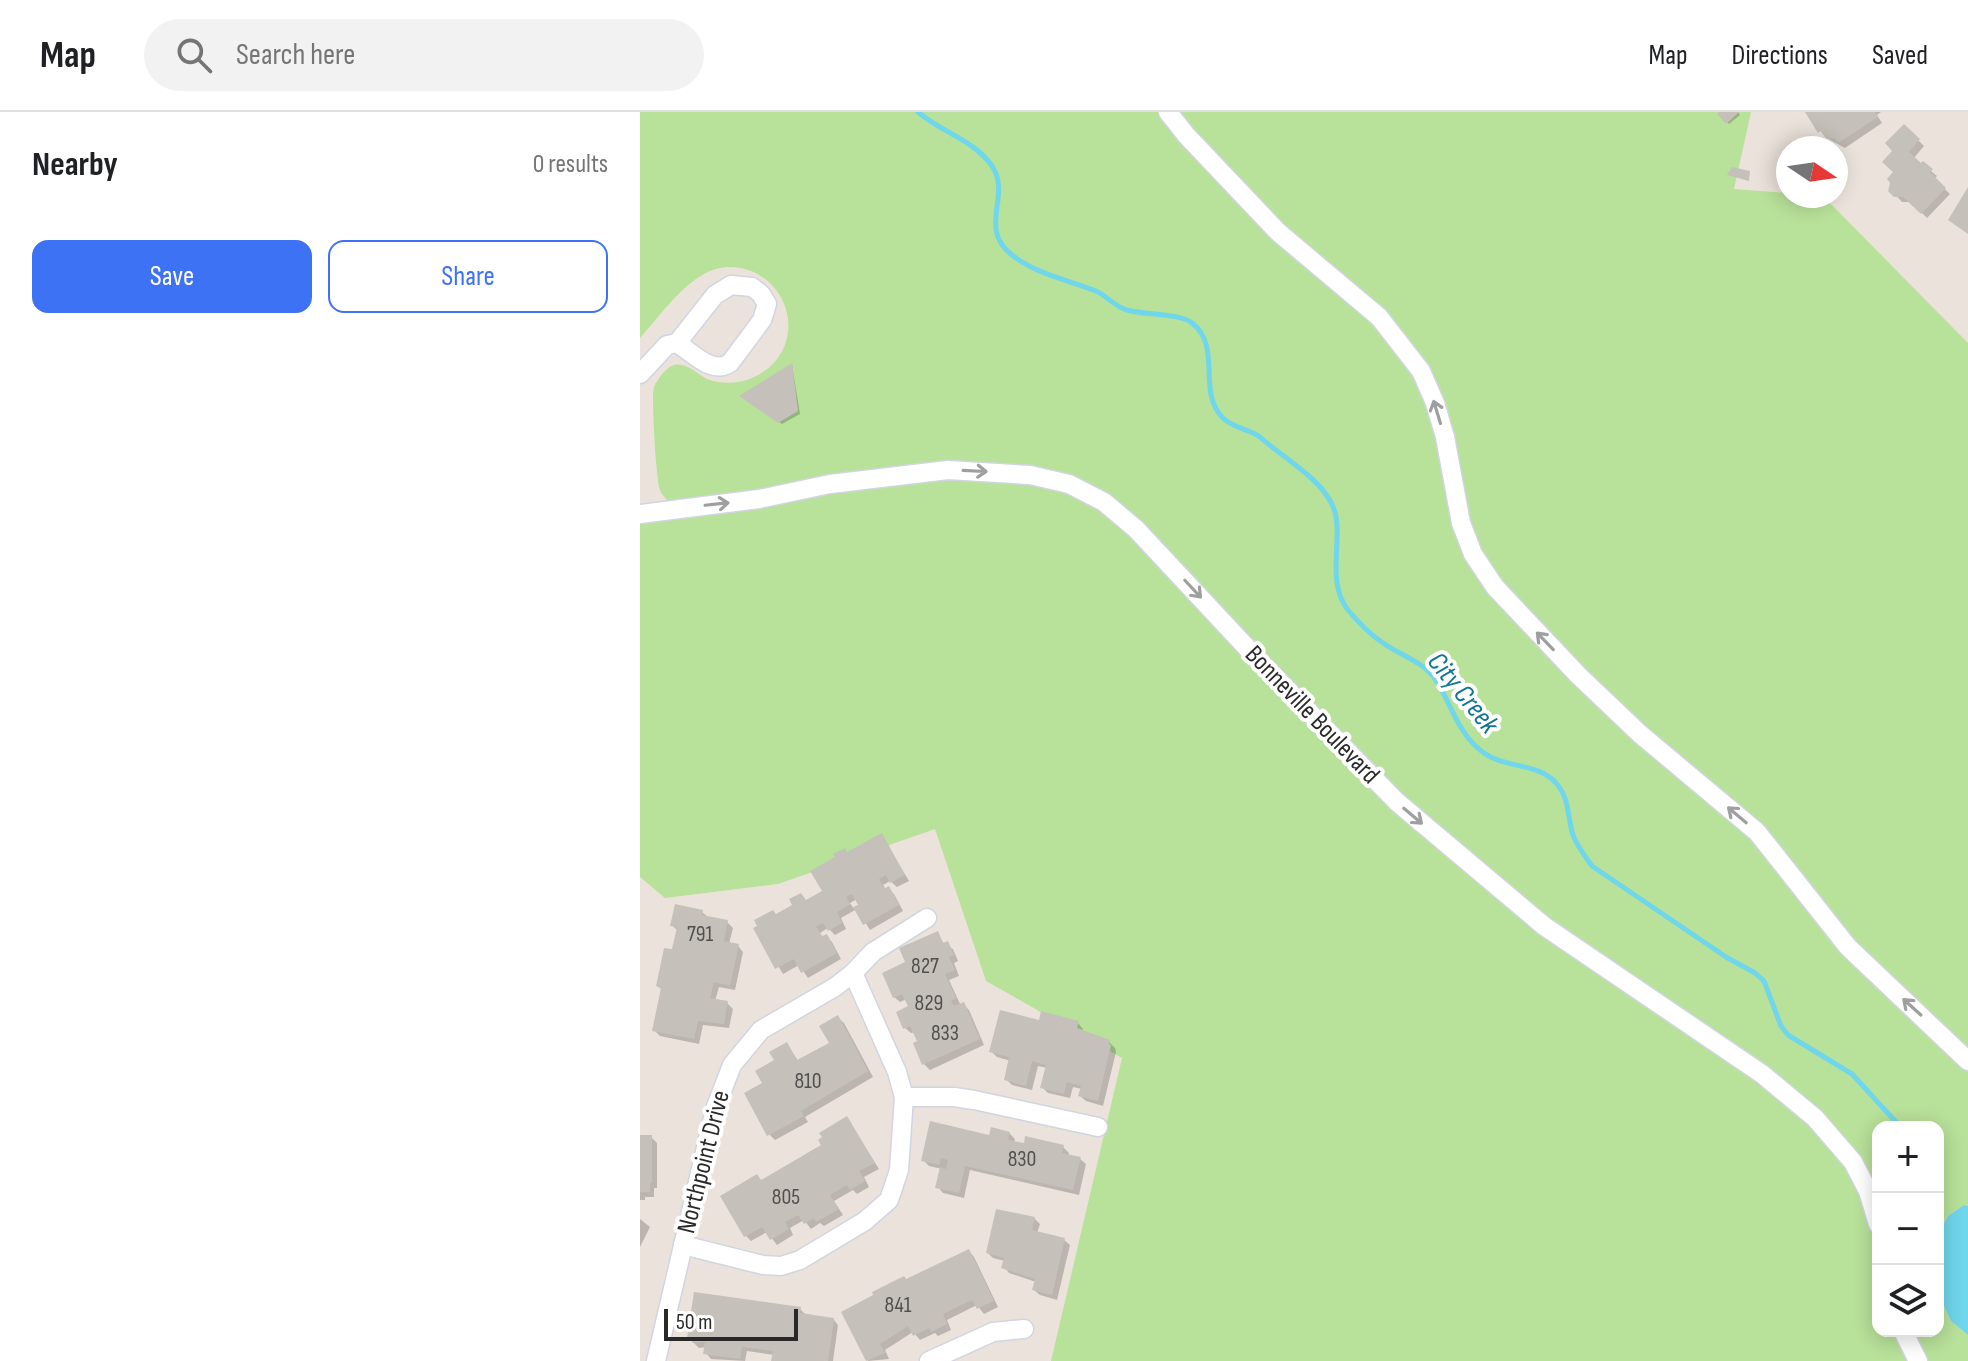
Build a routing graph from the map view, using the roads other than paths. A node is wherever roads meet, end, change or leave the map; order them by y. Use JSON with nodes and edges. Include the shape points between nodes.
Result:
{"nodes":[{"id":1,"x":1168,"y":112,"type":"edge"},
{"id":2,"x":677,"y":343,"type":"junction"},
{"id":3,"x":640,"y":374,"type":"edge"},
{"id":4,"x":640,"y":514,"type":"edge"},
{"id":5,"x":927,"y":918,"type":"dead end"},
{"id":6,"x":853,"y":973,"type":"junction"},
{"id":7,"x":1968,"y":1061,"type":"edge"},
{"id":8,"x":904,"y":1097,"type":"junction"},
{"id":9,"x":1098,"y":1127,"type":"dead end"},
{"id":10,"x":1872,"y":1204,"type":"edge"},
{"id":11,"x":683,"y":1245,"type":"junction"},
{"id":12,"x":1024,"y":1329,"type":"dead end"},
{"id":13,"x":1906,"y":1337,"type":"edge"},
{"id":14,"x":656,"y":1361,"type":"edge"},
{"id":15,"x":929,"y":1361,"type":"edge"},
{"id":16,"x":1918,"y":1361,"type":"edge"}],
"edges":[{"from":7,"to":1,"type":"street","one_way":true,"via":[[1848,947],[1757,832],[1640,734],[1509,604],[1473,554],[1461,523],[1435,403],[1414,360],[1379,317],[1278,232]]},
{"from":2,"to":2,"type":"street","via":[[715,295],[731,285],[752,287],[765,300],[762,320],[725,367],[712,367]]},
{"from":2,"to":3,"type":"street","via":[[667,345]]},
{"from":4,"to":10,"type":"street","name":"Bonneville Boulevard","one_way":true,"via":[[948,470],[1030,475],[1069,484],[1104,502],[1136,529],[1397,802],[1544,926],[1762,1074],[1815,1118],[1853,1162]]},
{"from":5,"to":6,"type":"street","name":"Northpoint Drive","via":[[880,947]]},
{"from":6,"to":8,"type":"street"},
{"from":6,"to":11,"type":"street","name":"Northpoint Drive","via":[[761,1030],[732,1065],[715,1109]]},
{"from":8,"to":9,"type":"street","via":[[974,1100]]},
{"from":8,"to":11,"type":"street","via":[[898,1180],[889,1200],[865,1221],[781,1266]]},
{"from":11,"to":14,"type":"street","name":"Northpoint Drive"},
{"from":12,"to":15,"type":"street","via":[[993,1332]]},
{"from":13,"to":16,"type":"street"}]}
